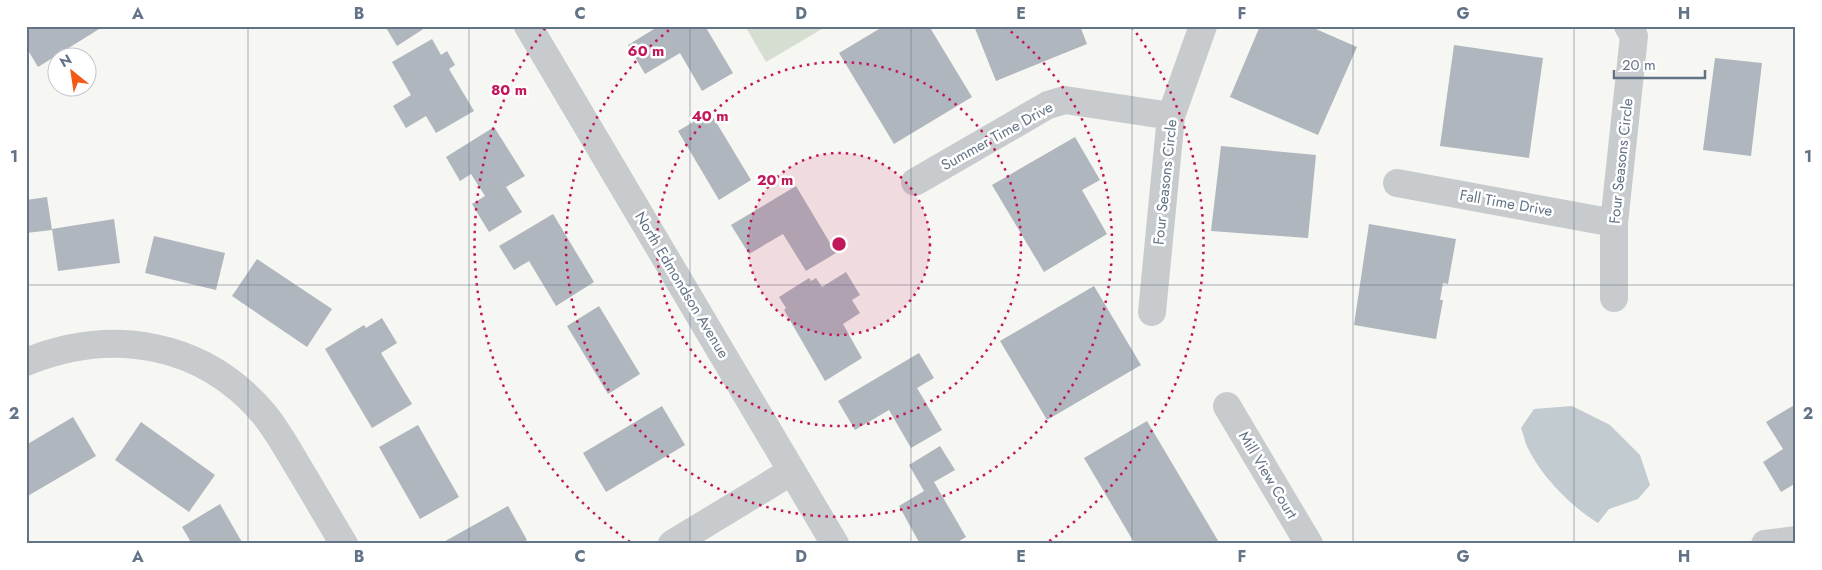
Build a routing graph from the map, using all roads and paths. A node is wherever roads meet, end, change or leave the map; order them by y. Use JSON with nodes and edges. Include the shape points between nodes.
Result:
{"nodes":[{"id":1,"x":528,"y":26,"type":"edge"},
{"id":2,"x":1203,"y":26,"type":"edge"},
{"id":3,"x":1634,"y":29,"type":"edge"},
{"id":4,"x":1172,"y":116,"type":"junction"},
{"id":5,"x":915,"y":182,"type":"dead end"},
{"id":6,"x":1397,"y":183,"type":"dead end"},
{"id":7,"x":1614,"y":223,"type":"junction"},
{"id":8,"x":1614,"y":298,"type":"dead end"},
{"id":9,"x":1152,"y":312,"type":"dead end"},
{"id":10,"x":26,"y":362,"type":"edge"},
{"id":11,"x":1227,"y":406,"type":"dead end"},
{"id":12,"x":792,"y":471,"type":"junction"},
{"id":13,"x":1796,"y":540,"type":"edge"},
{"id":14,"x":344,"y":544,"type":"edge"},
{"id":15,"x":672,"y":544,"type":"edge"},
{"id":16,"x":835,"y":544,"type":"edge"},
{"id":17,"x":1309,"y":544,"type":"edge"},
{"id":18,"x":1765,"y":544,"type":"edge"}],
"edges":[{"from":1,"to":12,"type":"street","name":"North Edmondson Avenue"},
{"from":2,"to":4,"type":"street","name":"Four Seasons Circle"},
{"from":3,"to":7,"type":"street","name":"Four Seasons Circle"},
{"from":4,"to":5,"type":"street","name":"Summer Time Drive","via":[[1065,100],[1048,105]]},
{"from":4,"to":9,"type":"street","name":"Four Seasons Circle"},
{"from":6,"to":7,"type":"street","name":"Fall Time Drive"},
{"from":7,"to":8,"type":"street","name":"Four Seasons Circle"},
{"from":10,"to":14,"type":"street","via":[[51,352],[95,343],[125,342],[154,346],[209,368],[256,405],[282,439]]},
{"from":11,"to":17,"type":"street","name":"Mill View Court"},
{"from":12,"to":15,"type":"street"},
{"from":12,"to":16,"type":"street","name":"North Edmondson Avenue"},
{"from":13,"to":18,"type":"street"}]}
